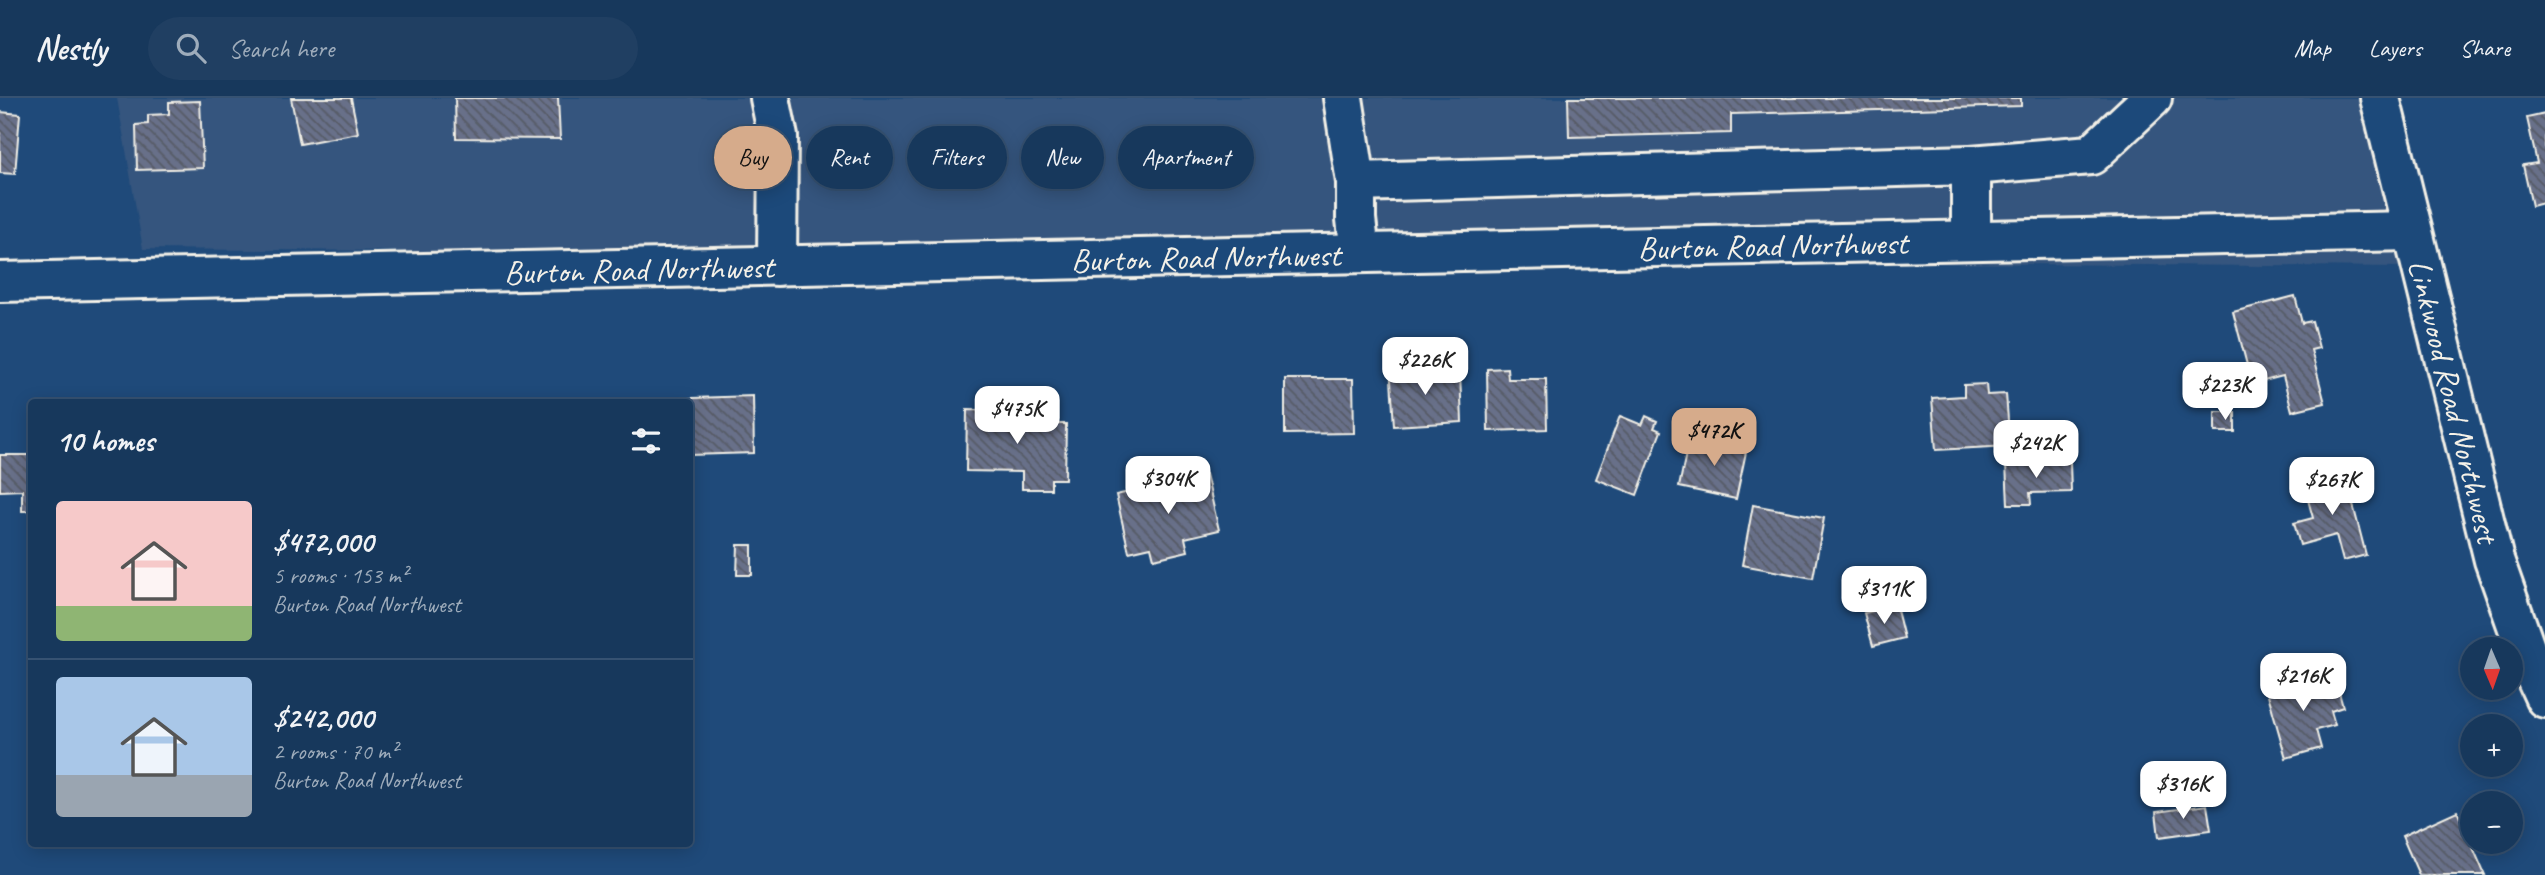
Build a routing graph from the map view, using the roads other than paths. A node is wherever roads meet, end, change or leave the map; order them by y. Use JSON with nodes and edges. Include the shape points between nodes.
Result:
{"nodes":[{"id":1,"x":771,"y":98,"type":"edge"},
{"id":2,"x":1343,"y":98,"type":"edge"},
{"id":3,"x":2152,"y":98,"type":"edge"},
{"id":4,"x":2380,"y":98,"type":"edge"},
{"id":5,"x":1970,"y":165,"type":"junction"},
{"id":6,"x":1356,"y":181,"type":"junction"},
{"id":7,"x":2412,"y":231,"type":"junction"},
{"id":8,"x":1971,"y":240,"type":"junction"},
{"id":9,"x":1360,"y":253,"type":"junction"},
{"id":10,"x":777,"y":266,"type":"junction"},
{"id":11,"x":0,"y":282,"type":"edge"},
{"id":12,"x":2545,"y":698,"type":"edge"}],
"edges":[{"from":1,"to":10,"type":"street","via":[[778,137]]},
{"from":2,"to":6,"type":"street"},
{"from":3,"to":5,"type":"street","via":[[2091,155]]},
{"from":4,"to":7,"type":"street","name":"Linkwood Road Northwest"},
{"from":5,"to":6,"type":"street"},
{"from":5,"to":8,"type":"street"},
{"from":6,"to":9,"type":"street"},
{"from":7,"to":8,"type":"street","name":"Burton Road Northwest"},
{"from":7,"to":12,"type":"street","name":"Linkwood Road Northwest","via":[[2494,560]]},
{"from":8,"to":9,"type":"street","name":"Burton Road Northwest"},
{"from":9,"to":10,"type":"street","name":"Burton Road Northwest"},
{"from":10,"to":11,"type":"street","name":"Burton Road Northwest"}]}
